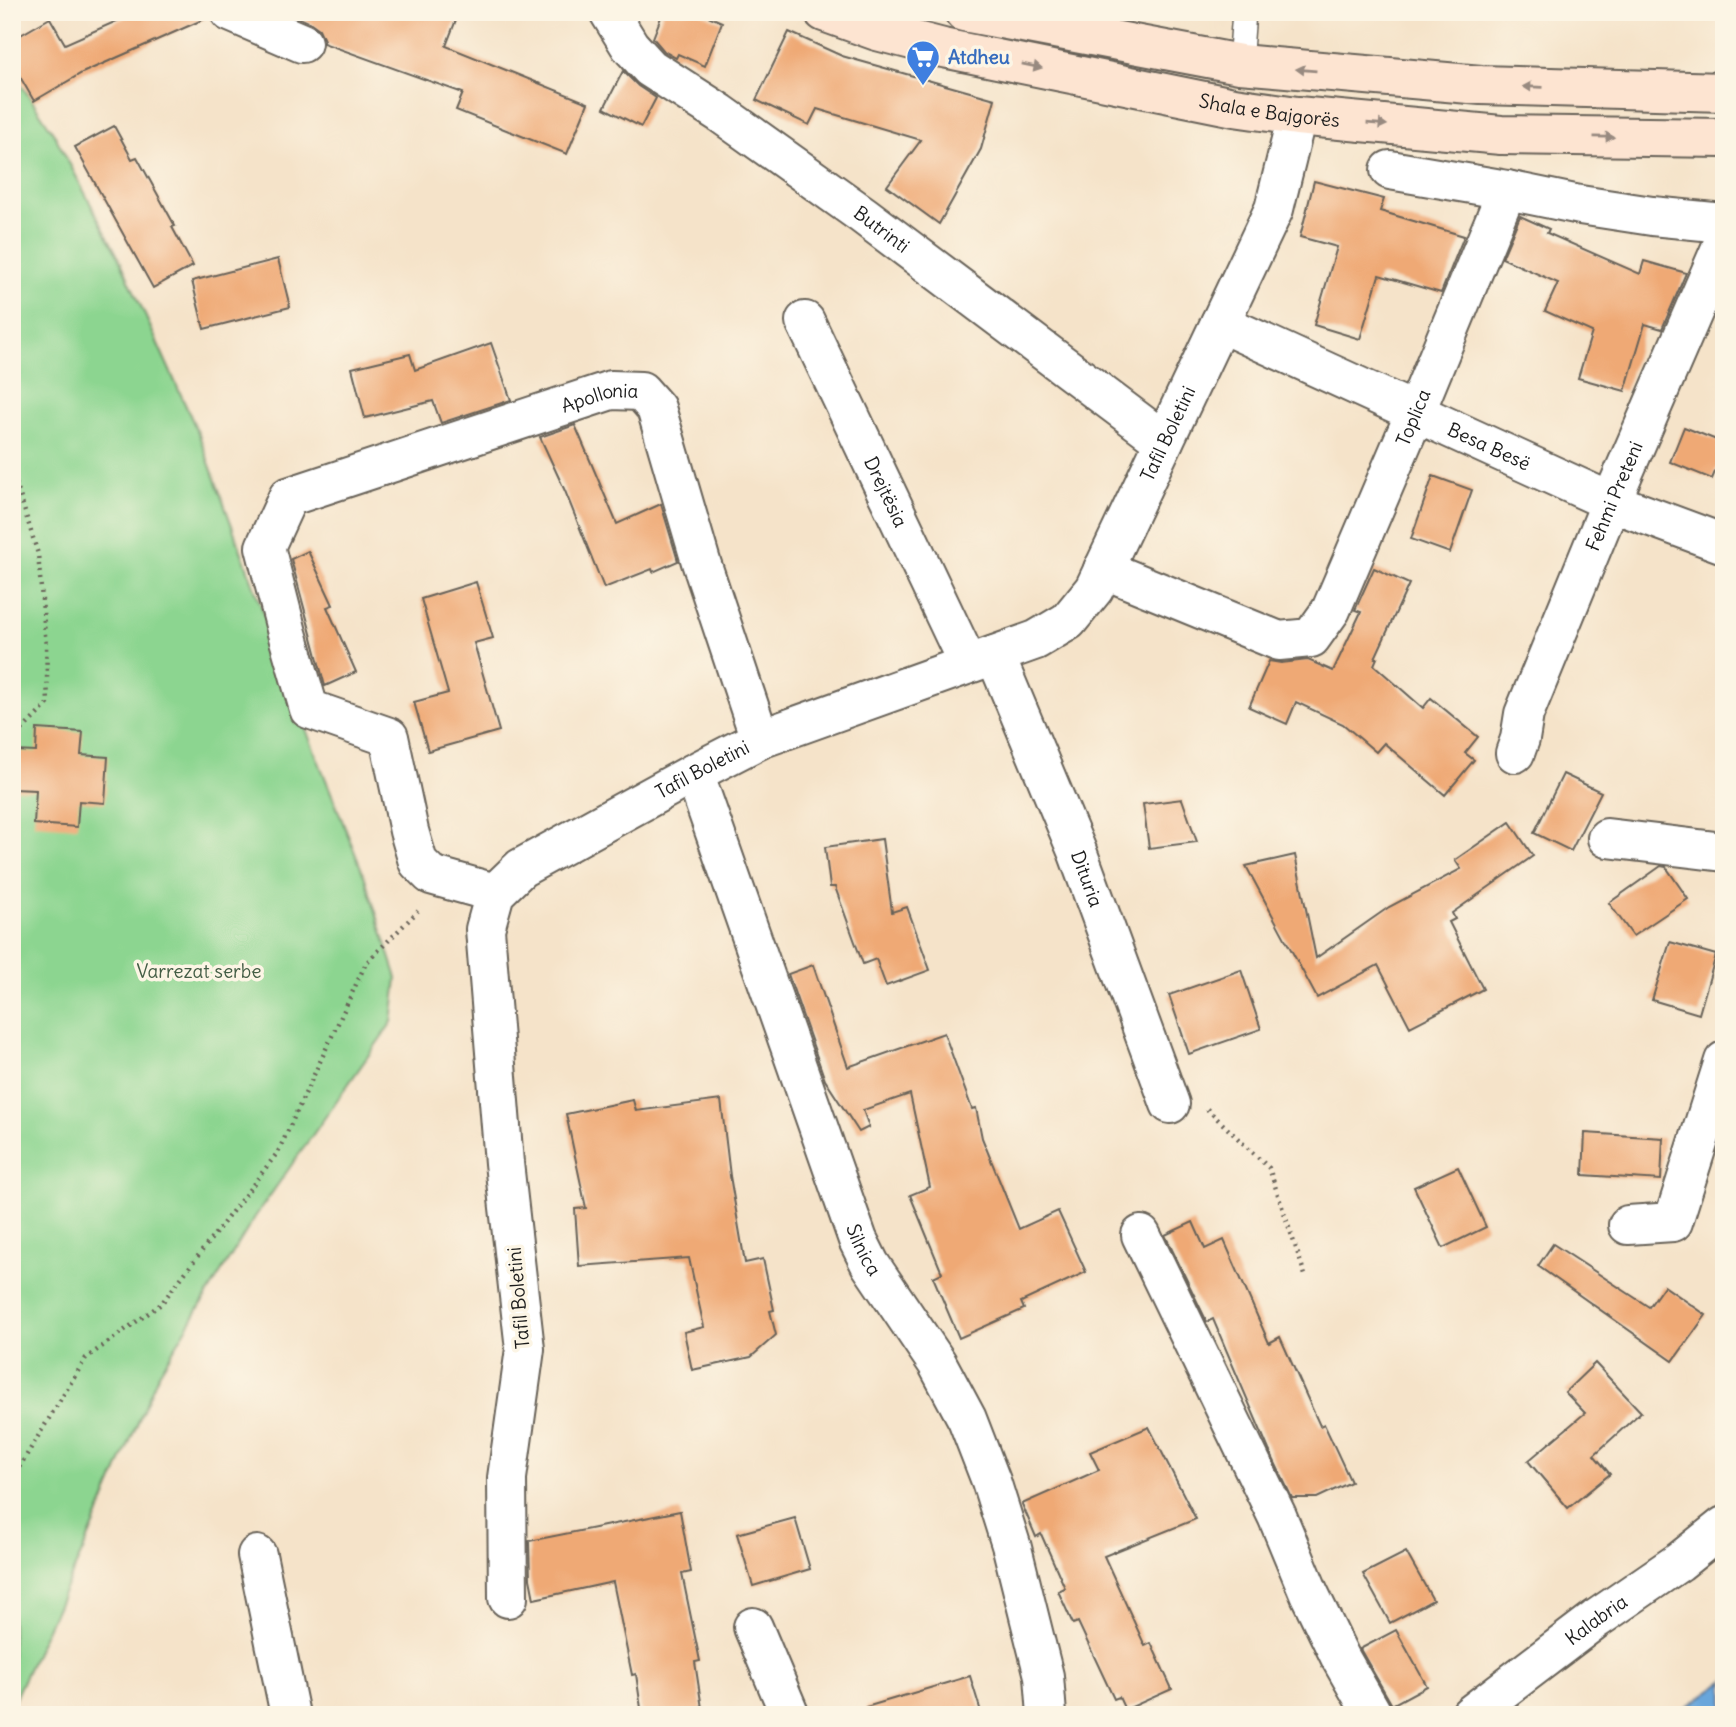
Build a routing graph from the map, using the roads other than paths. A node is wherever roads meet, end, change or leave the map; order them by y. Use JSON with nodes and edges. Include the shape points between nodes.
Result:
{"nodes":[{"id":1,"x":230,"y":12,"type":"edge"},
{"id":2,"x":609,"y":12,"type":"edge"},
{"id":3,"x":824,"y":12,"type":"edge"},
{"id":4,"x":964,"y":12,"type":"edge"},
{"id":5,"x":1244,"y":13,"type":"edge"},
{"id":6,"x":302,"y":43,"type":"dead end"},
{"id":7,"x":1240,"y":64,"type":"junction"},
{"id":8,"x":1724,"y":92,"type":"edge"},
{"id":9,"x":1234,"y":107,"type":"junction"},
{"id":10,"x":1297,"y":116,"type":"junction"},
{"id":11,"x":1724,"y":138,"type":"edge"},
{"id":12,"x":1390,"y":170,"type":"dead end"},
{"id":13,"x":1507,"y":190,"type":"junction"},
{"id":14,"x":1724,"y":223,"type":"edge"},
{"id":15,"x":1724,"y":241,"type":"edge"},
{"id":16,"x":805,"y":321,"type":"dead end"},
{"id":17,"x":1220,"y":323,"type":"junction"},
{"id":18,"x":1415,"y":413,"type":"junction"},
{"id":19,"x":1164,"y":441,"type":"junction"},
{"id":20,"x":1611,"y":502,"type":"junction"},
{"id":21,"x":1724,"y":544,"type":"edge"},
{"id":22,"x":1103,"y":569,"type":"junction"},
{"id":23,"x":982,"y":659,"type":"junction"},
{"id":24,"x":760,"y":739,"type":"junction"},
{"id":25,"x":1515,"y":753,"type":"dead end"},
{"id":26,"x":694,"y":773,"type":"junction"},
{"id":27,"x":1607,"y":838,"type":"dead end"},
{"id":28,"x":1724,"y":852,"type":"edge"},
{"id":29,"x":495,"y":893,"type":"junction"},
{"id":30,"x":1724,"y":1061,"type":"edge"},
{"id":31,"x":1184,"y":1103,"type":"road end"},
{"id":32,"x":1628,"y":1225,"type":"dead end"},
{"id":33,"x":1141,"y":1235,"type":"dead end"},
{"id":34,"x":1724,"y":1526,"type":"edge"},
{"id":35,"x":257,"y":1555,"type":"dead end"},
{"id":36,"x":508,"y":1598,"type":"dead end"},
{"id":37,"x":753,"y":1627,"type":"dead end"},
{"id":38,"x":290,"y":1715,"type":"edge"},
{"id":39,"x":790,"y":1715,"type":"edge"},
{"id":40,"x":1047,"y":1715,"type":"edge"},
{"id":41,"x":1373,"y":1715,"type":"edge"},
{"id":42,"x":1470,"y":1715,"type":"edge"}],
"edges":[{"from":1,"to":6,"type":"street"},
{"from":2,"to":19,"type":"street","name":"Butrinti","via":[[650,68],[863,215]]},
{"from":3,"to":9,"type":"main road","name":"Shala e Bajgorës","one_way":true,"via":[[943,48]]},
{"from":4,"to":7,"type":"main road","name":"Shala e Bajgorës"},
{"from":5,"to":7,"type":"lane"},
{"from":8,"to":7,"type":"main road","name":"Shala e Bajgorës","one_way":true,"via":[[1481,85]]},
{"from":7,"to":9,"type":"street"},
{"from":9,"to":10,"type":"main road","name":"Shala e Bajgorës"},
{"from":10,"to":11,"type":"main road","name":"Shala e Bajgorës","one_way":true,"via":[[1501,135]]},
{"from":10,"to":17,"type":"street","name":"Tafil Boletini","via":[[1274,209]]},
{"from":12,"to":13,"type":"street"},
{"from":13,"to":14,"type":"street","via":[[1652,216]]},
{"from":13,"to":18,"type":"street","name":"Toplica"},
{"from":15,"to":20,"type":"street","name":"Fehmi Preteni"},
{"from":16,"to":23,"type":"street","name":"Drejtësia"},
{"from":17,"to":18,"type":"street","name":"Besa Besë"},
{"from":17,"to":19,"type":"street","name":"Tafil Boletini"},
{"from":18,"to":20,"type":"street","name":"Besa Besë"},
{"from":18,"to":22,"type":"street","name":"Toplica","via":[[1331,610],[1311,638],[1279,641]]},
{"from":19,"to":22,"type":"street","name":"Tafil Boletini"},
{"from":20,"to":21,"type":"street","name":"Besa Besë"},
{"from":20,"to":25,"type":"street","name":"Fehmi Preteni","via":[[1524,714]]},
{"from":22,"to":23,"type":"street","name":"Tafil Boletini","via":[[1094,589],[1068,621],[1036,640]]},
{"from":23,"to":24,"type":"street","name":"Tafil Boletini"},
{"from":23,"to":31,"type":"street","name":"Dituria","via":[[1077,851]]},
{"from":24,"to":26,"type":"street","name":"Tafil Boletini"},
{"from":24,"to":29,"type":"street","name":"Apollonia","via":[[656,408],[641,391],[611,390],[288,497],[265,547],[309,709],[389,737],[418,862],[431,875]]},
{"from":26,"to":29,"type":"street","name":"Tafil Boletini","via":[[521,868]]},
{"from":26,"to":40,"type":"street","name":"Silnica","via":[[858,1240],[937,1363],[967,1419],[991,1481],[1044,1676]]},
{"from":27,"to":28,"type":"street"},
{"from":29,"to":36,"type":"street","name":"Tafil Boletini","via":[[485,929],[525,1349],[507,1478]]},
{"from":30,"to":32,"type":"street","via":[[1673,1222]]},
{"from":33,"to":41,"type":"street","via":[[1277,1516],[1309,1594]]},
{"from":34,"to":42,"type":"street","name":"Kalabria"},
{"from":35,"to":38,"type":"street"},
{"from":37,"to":39,"type":"street"}]}
